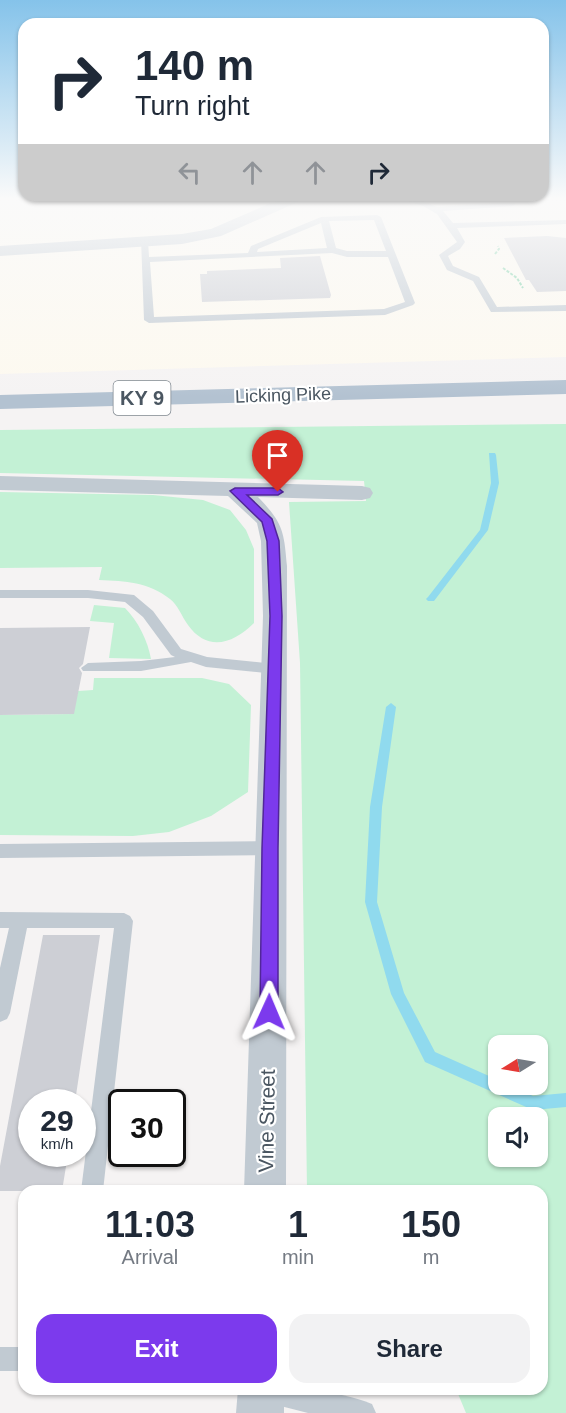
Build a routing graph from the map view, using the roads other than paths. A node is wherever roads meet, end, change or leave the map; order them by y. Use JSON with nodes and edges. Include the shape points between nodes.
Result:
{"nodes":[{"id":1,"x":147,"y":265,"type":"edge"},
{"id":2,"x":396,"y":265,"type":"edge"},
{"id":3,"x":448,"y":265,"type":"edge"},
{"id":4,"x":566,"y":308,"type":"edge"},
{"id":5,"x":566,"y":387,"type":"edge"},
{"id":6,"x":0,"y":402,"type":"edge"},
{"id":7,"x":0,"y":483,"type":"edge"},
{"id":8,"x":235,"y":491,"type":"junction"},
{"id":9,"x":362,"y":492,"type":"dead end"},
{"id":10,"x":0,"y":594,"type":"edge"},
{"id":11,"x":193,"y":657,"type":"junction"},
{"id":12,"x":88,"y":668,"type":"dead end"},
{"id":13,"x":275,"y":669,"type":"junction"},
{"id":14,"x":270,"y":848,"type":"junction"},
{"id":15,"x":0,"y":851,"type":"edge"},
{"id":16,"x":9,"y":921,"type":"edge"},
{"id":17,"x":0,"y":1013,"type":"edge"},
{"id":18,"x":93,"y":1185,"type":"edge"},
{"id":19,"x":265,"y":1185,"type":"edge"},
{"id":20,"x":0,"y":1359,"type":"edge"},
{"id":21,"x":18,"y":1359,"type":"edge"},
{"id":22,"x":260,"y":1397,"type":"edge"},
{"id":23,"x":363,"y":1413,"type":"edge"}],
"edges":[{"from":1,"to":2,"type":"lane","via":[[149,320],[385,312],[411,303]]},
{"from":3,"to":4,"type":"lane","via":[[476,279],[494,310]]},
{"from":5,"to":6,"type":"main road","name":"Licking Pike","number":"KY 9"},
{"from":7,"to":8,"type":"street"},
{"from":8,"to":9,"type":"street"},
{"from":8,"to":13,"type":"street","name":"Vine Street","via":[[268,521],[273,541]]},
{"from":10,"to":11,"type":"lane","via":[[129,598],[148,614],[176,652]]},
{"from":11,"to":12,"type":"lane","via":[[145,667]]},
{"from":11,"to":13,"type":"lane","via":[[206,662]]},
{"from":13,"to":14,"type":"street","name":"Vine Street"},
{"from":14,"to":15,"type":"lane"},
{"from":14,"to":19,"type":"street","name":"Vine Street"},
{"from":16,"to":17,"type":"lane"},
{"from":16,"to":18,"type":"lane","via":[[124,921]]},
{"from":20,"to":21,"type":"lane"},
{"from":22,"to":23,"type":"lane"}]}
